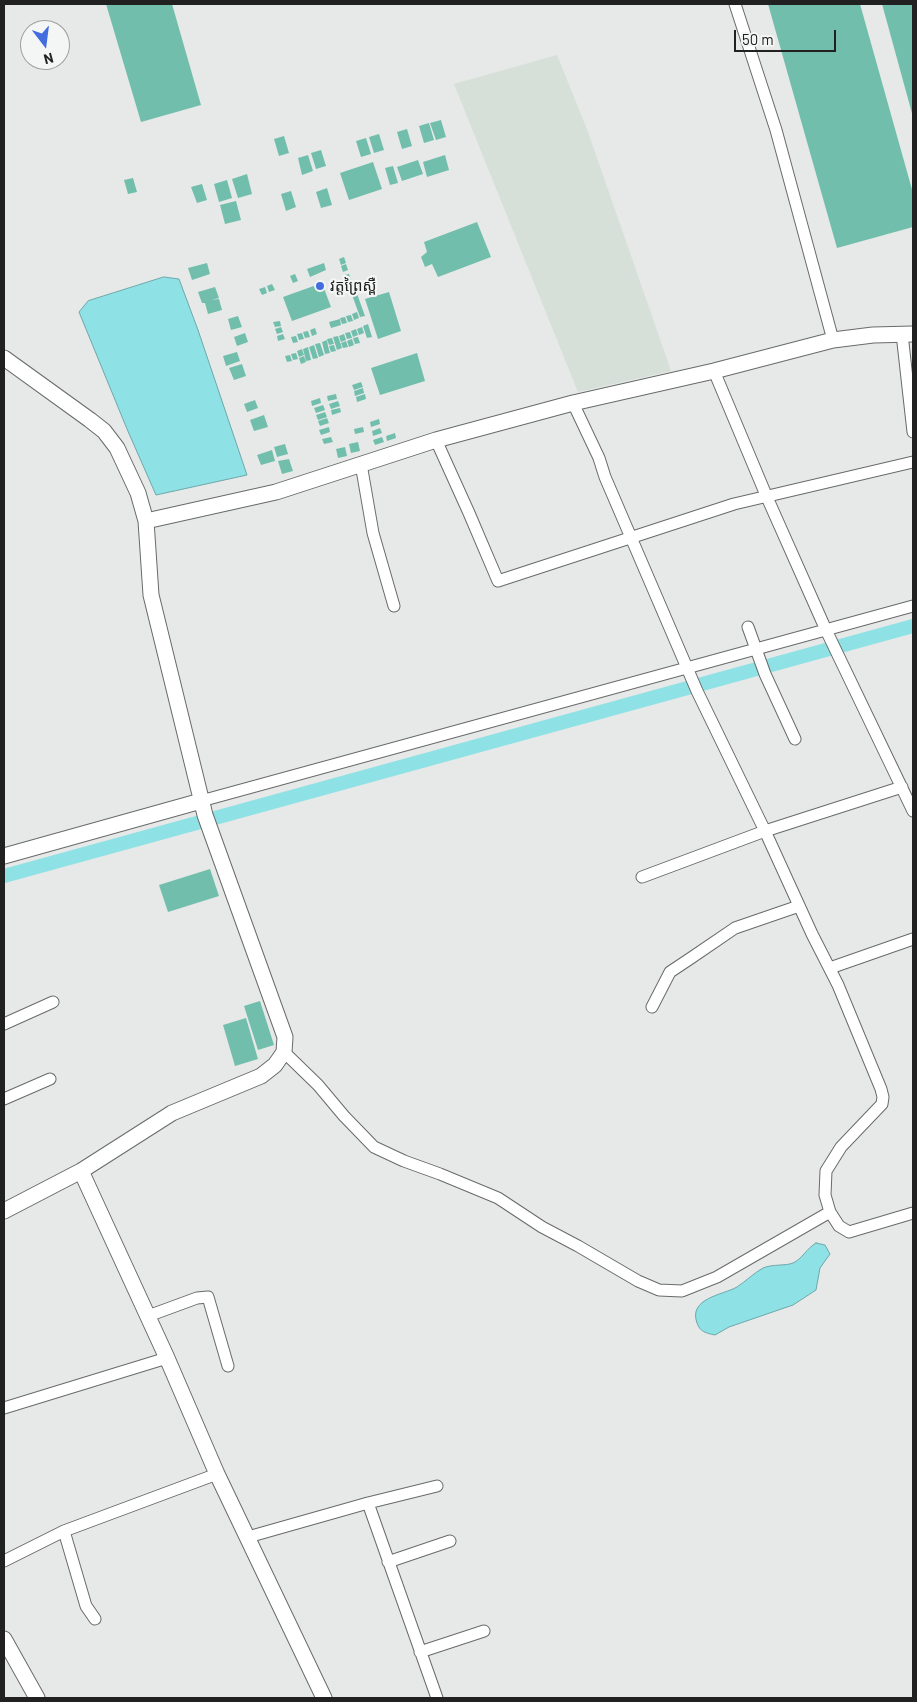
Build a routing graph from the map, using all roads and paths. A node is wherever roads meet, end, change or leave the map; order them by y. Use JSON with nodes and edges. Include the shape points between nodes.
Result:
{"nodes":[{"id":1,"x":735,"y":4,"type":"edge"},
{"id":2,"x":908,"y":334,"type":"edge"},
{"id":3,"x":833,"y":340,"type":"junction"},
{"id":4,"x":4,"y":358,"type":"edge"},
{"id":5,"x":714,"y":371,"type":"junction"},
{"id":6,"x":573,"y":403,"type":"junction"},
{"id":7,"x":913,"y":432,"type":"edge"},
{"id":8,"x":436,"y":440,"type":"junction"},
{"id":9,"x":913,"y":462,"type":"edge"},
{"id":10,"x":361,"y":464,"type":"junction"},
{"id":11,"x":766,"y":495,"type":"junction"},
{"id":12,"x":146,"y":521,"type":"junction"},
{"id":13,"x":632,"y":537,"type":"junction"},
{"id":14,"x":394,"y":606,"type":"dead end"},
{"id":15,"x":913,"y":606,"type":"edge"},
{"id":16,"x":748,"y":626,"type":"dead end"},
{"id":17,"x":826,"y":630,"type":"junction"},
{"id":18,"x":758,"y":655,"type":"junction"},
{"id":19,"x":690,"y":673,"type":"junction"},
{"id":20,"x":795,"y":739,"type":"dead end"},
{"id":21,"x":902,"y":787,"type":"junction"},
{"id":22,"x":913,"y":811,"type":"edge"},
{"id":23,"x":205,"y":814,"type":"junction"},
{"id":24,"x":765,"y":831,"type":"junction"},
{"id":25,"x":4,"y":856,"type":"edge"},
{"id":26,"x":642,"y":877,"type":"dead end"},
{"id":27,"x":799,"y":906,"type":"junction"},
{"id":28,"x":913,"y":939,"type":"edge"},
{"id":29,"x":830,"y":968,"type":"junction"},
{"id":30,"x":53,"y":1002,"type":"dead end"},
{"id":31,"x":652,"y":1008,"type":"dead end"},
{"id":32,"x":4,"y":1024,"type":"edge"},
{"id":33,"x":284,"y":1052,"type":"junction"},
{"id":34,"x":50,"y":1079,"type":"dead end"},
{"id":35,"x":4,"y":1099,"type":"edge"},
{"id":36,"x":82,"y":1170,"type":"junction"},
{"id":37,"x":4,"y":1211,"type":"edge"},
{"id":38,"x":830,"y":1212,"type":"junction"},
{"id":39,"x":913,"y":1214,"type":"edge"},
{"id":40,"x":148,"y":1316,"type":"junction"},
{"id":41,"x":167,"y":1358,"type":"junction"},
{"id":42,"x":228,"y":1366,"type":"dead end"},
{"id":43,"x":4,"y":1408,"type":"edge"},
{"id":44,"x":217,"y":1474,"type":"junction"},
{"id":45,"x":437,"y":1486,"type":"dead end"},
{"id":46,"x":368,"y":1503,"type":"junction"},
{"id":47,"x":64,"y":1531,"type":"junction"},
{"id":48,"x":248,"y":1537,"type":"junction"},
{"id":49,"x":450,"y":1541,"type":"dead end"},
{"id":50,"x":4,"y":1561,"type":"edge"},
{"id":51,"x":388,"y":1562,"type":"junction"},
{"id":52,"x":95,"y":1619,"type":"dead end"},
{"id":53,"x":484,"y":1631,"type":"dead end"},
{"id":54,"x":4,"y":1639,"type":"edge"},
{"id":55,"x":420,"y":1652,"type":"junction"},
{"id":56,"x":37,"y":1698,"type":"edge"},
{"id":57,"x":324,"y":1698,"type":"edge"},
{"id":58,"x":437,"y":1698,"type":"edge"}],
"edges":[{"from":1,"to":3,"type":"street","via":[[776,130]]},
{"from":2,"to":3,"type":"street"},
{"from":2,"to":7,"type":"street"},
{"from":3,"to":5,"type":"street"},
{"from":4,"to":12,"type":"street","via":[[104,432],[117,448],[138,493]]},
{"from":5,"to":6,"type":"street"},
{"from":5,"to":11,"type":"street"},
{"from":6,"to":8,"type":"street"},
{"from":6,"to":13,"type":"street"},
{"from":8,"to":10,"type":"street"},
{"from":8,"to":13,"type":"street","via":[[498,581]]},
{"from":9,"to":11,"type":"street"},
{"from":10,"to":12,"type":"street","via":[[276,492]]},
{"from":10,"to":14,"type":"street","via":[[373,533]]},
{"from":11,"to":13,"type":"street"},
{"from":11,"to":17,"type":"street"},
{"from":12,"to":23,"type":"street","via":[[151,595]]},
{"from":13,"to":19,"type":"street"},
{"from":15,"to":17,"type":"street"},
{"from":16,"to":18,"type":"street"},
{"from":17,"to":18,"type":"street"},
{"from":17,"to":21,"type":"street"},
{"from":18,"to":19,"type":"street"},
{"from":18,"to":20,"type":"street"},
{"from":19,"to":23,"type":"street"},
{"from":19,"to":24,"type":"street"},
{"from":21,"to":22,"type":"street"},
{"from":21,"to":24,"type":"street"},
{"from":23,"to":25,"type":"street"},
{"from":23,"to":33,"type":"street","via":[[286,1038]]},
{"from":24,"to":26,"type":"street"},
{"from":24,"to":27,"type":"street"},
{"from":27,"to":29,"type":"street"},
{"from":27,"to":31,"type":"street","via":[[735,928],[690,958],[670,972]]},
{"from":28,"to":29,"type":"street"},
{"from":29,"to":38,"type":"street","via":[[883,1097],[882,1104],[841,1147],[826,1171],[825,1195]]},
{"from":30,"to":32,"type":"street"},
{"from":33,"to":36,"type":"street","via":[[275,1066],[261,1076],[172,1113]]},
{"from":33,"to":38,"type":"street","via":[[374,1147],[498,1198],[542,1227],[659,1290],[682,1291],[717,1277]]},
{"from":34,"to":35,"type":"street"},
{"from":36,"to":37,"type":"street"},
{"from":36,"to":40,"type":"street"},
{"from":38,"to":39,"type":"street","via":[[839,1226],[849,1232]]},
{"from":40,"to":41,"type":"street"},
{"from":40,"to":42,"type":"street","via":[[208,1297]]},
{"from":41,"to":43,"type":"street"},
{"from":41,"to":44,"type":"street"},
{"from":44,"to":47,"type":"street"},
{"from":44,"to":48,"type":"street"},
{"from":45,"to":46,"type":"street"},
{"from":46,"to":48,"type":"street"},
{"from":46,"to":51,"type":"street"},
{"from":47,"to":50,"type":"street"},
{"from":47,"to":52,"type":"street","via":[[86,1606]]},
{"from":48,"to":57,"type":"street"},
{"from":49,"to":51,"type":"street"},
{"from":51,"to":55,"type":"street"},
{"from":53,"to":55,"type":"street"},
{"from":54,"to":56,"type":"street"},
{"from":55,"to":58,"type":"street"}]}
